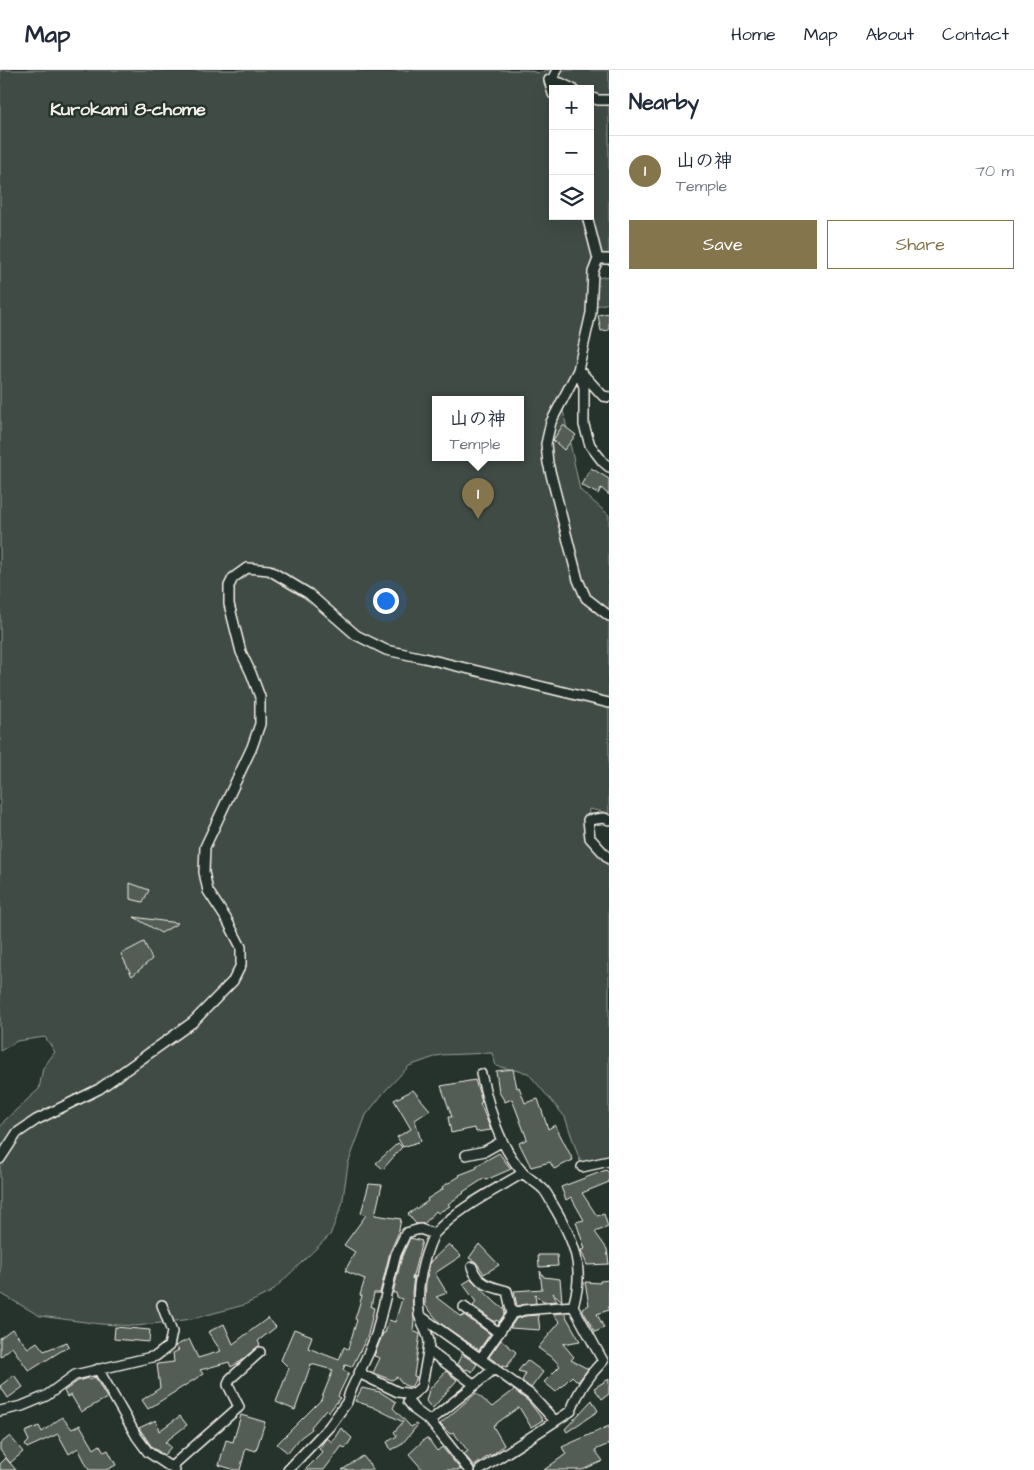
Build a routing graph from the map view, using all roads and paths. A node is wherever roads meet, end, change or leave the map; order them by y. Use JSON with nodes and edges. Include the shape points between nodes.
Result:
{"nodes":[{"id":1,"x":557,"y":70,"type":"edge"},
{"id":2,"x":549,"y":80,"type":"junction"},
{"id":3,"x":550,"y":85,"type":"edge"},
{"id":4,"x":565,"y":85,"type":"edge"},
{"id":5,"x":594,"y":98,"type":"edge"},
{"id":6,"x":609,"y":100,"type":"edge"},
{"id":7,"x":588,"y":220,"type":"edge"},
{"id":8,"x":598,"y":259,"type":"junction"},
{"id":9,"x":609,"y":259,"type":"edge"},
{"id":10,"x":578,"y":370,"type":"junction"},
{"id":11,"x":609,"y":397,"type":"edge"},
{"id":12,"x":609,"y":467,"type":"edge"},
{"id":13,"x":609,"y":616,"type":"edge"},
{"id":14,"x":609,"y":703,"type":"edge"},
{"id":15,"x":609,"y":820,"type":"edge"},
{"id":16,"x":609,"y":859,"type":"edge"},
{"id":17,"x":481,"y":1074,"type":"dead end"},
{"id":18,"x":501,"y":1142,"type":"junction"},
{"id":19,"x":466,"y":1155,"type":"dead end"},
{"id":20,"x":0,"y":1159,"type":"edge"},
{"id":21,"x":609,"y":1161,"type":"edge"},
{"id":22,"x":582,"y":1167,"type":"dead end"},
{"id":23,"x":523,"y":1174,"type":"junction"},
{"id":24,"x":434,"y":1234,"type":"junction"},
{"id":25,"x":472,"y":1267,"type":"dead end"},
{"id":26,"x":162,"y":1305,"type":"dead end"},
{"id":27,"x":573,"y":1306,"type":"junction"},
{"id":28,"x":464,"y":1307,"type":"dead end"},
{"id":29,"x":512,"y":1314,"type":"junction"},
{"id":30,"x":419,"y":1315,"type":"junction"},
{"id":31,"x":499,"y":1333,"type":"junction"},
{"id":32,"x":428,"y":1350,"type":"junction"},
{"id":33,"x":260,"y":1352,"type":"dead end"},
{"id":34,"x":481,"y":1358,"type":"junction"},
{"id":35,"x":606,"y":1358,"type":"edge"},
{"id":36,"x":495,"y":1368,"type":"junction"},
{"id":37,"x":98,"y":1369,"type":"junction"},
{"id":38,"x":361,"y":1370,"type":"junction"},
{"id":39,"x":475,"y":1385,"type":"junction"},
{"id":40,"x":412,"y":1394,"type":"junction"},
{"id":41,"x":0,"y":1411,"type":"edge"},
{"id":42,"x":430,"y":1421,"type":"junction"},
{"id":43,"x":555,"y":1421,"type":"junction"},
{"id":44,"x":173,"y":1469,"type":"edge"},
{"id":45,"x":288,"y":1470,"type":"edge"},
{"id":46,"x":469,"y":1470,"type":"edge"},
{"id":47,"x":480,"y":1470,"type":"edge"}],
"edges":[{"from":1,"to":2,"type":"street"},
{"from":2,"to":3,"type":"street"},
{"from":2,"to":4,"type":"street"},
{"from":5,"to":6,"type":"street"},
{"from":7,"to":8,"type":"street"},
{"from":8,"to":9,"type":"street"},
{"from":8,"to":10,"type":"street","via":[[593,272],[591,313]]},
{"from":10,"to":11,"type":"street","via":[[603,396]]},
{"from":10,"to":12,"type":"street","via":[[584,387],[584,425],[590,445]]},
{"from":10,"to":13,"type":"street","via":[[551,422],[546,444],[548,463],[578,580],[586,598]]},
{"from":14,"to":20,"type":"street","via":[[386,650],[356,635],[309,594],[269,570],[247,568],[233,578],[229,586],[229,604],[241,652],[260,697],[260,724],[205,846],[204,872],[208,891],[241,947],[241,965],[233,981],[193,1022],[99,1089],[17,1132]]},
{"from":15,"to":16,"type":"street","via":[[588,820],[590,838]]},
{"from":17,"to":18,"type":"street"},
{"from":18,"to":19,"type":"street","via":[[485,1151]]},
{"from":18,"to":23,"type":"street"},
{"from":21,"to":22,"type":"street"},
{"from":23,"to":24,"type":"street","via":[[462,1209]]},
{"from":23,"to":27,"type":"street","via":[[544,1190],[576,1251],[578,1292]]},
{"from":24,"to":30,"type":"street","via":[[425,1257],[419,1288]]},
{"from":24,"to":38,"type":"street","via":[[420,1229],[406,1233],[396,1254],[376,1335]]},
{"from":25,"to":29,"type":"street","via":[[484,1284],[507,1291]]},
{"from":26,"to":37,"type":"street","via":[[172,1332],[169,1346],[156,1356]]},
{"from":27,"to":29,"type":"street"},
{"from":27,"to":35,"type":"street"},
{"from":28,"to":31,"type":"street"},
{"from":29,"to":31,"type":"street"},
{"from":30,"to":32,"type":"street","via":[[428,1336]]},
{"from":30,"to":34,"type":"street"},
{"from":31,"to":34,"type":"street"},
{"from":32,"to":39,"type":"street"},
{"from":32,"to":40,"type":"street","via":[[421,1387]]},
{"from":33,"to":44,"type":"street","via":[[230,1379],[228,1385],[239,1407]]},
{"from":34,"to":36,"type":"street"},
{"from":35,"to":43,"type":"street","via":[[585,1381],[572,1411]]},
{"from":36,"to":39,"type":"street"},
{"from":36,"to":43,"type":"street","via":[[531,1395]]},
{"from":37,"to":41,"type":"street","via":[[75,1375],[46,1396]]},
{"from":37,"to":44,"type":"street","via":[[148,1452]]},
{"from":38,"to":40,"type":"street","via":[[393,1390]]},
{"from":38,"to":45,"type":"street","via":[[347,1402],[329,1427]]},
{"from":39,"to":42,"type":"street"},
{"from":40,"to":42,"type":"street","via":[[408,1401]]},
{"from":42,"to":46,"type":"street"},
{"from":43,"to":47,"type":"street"}]}
